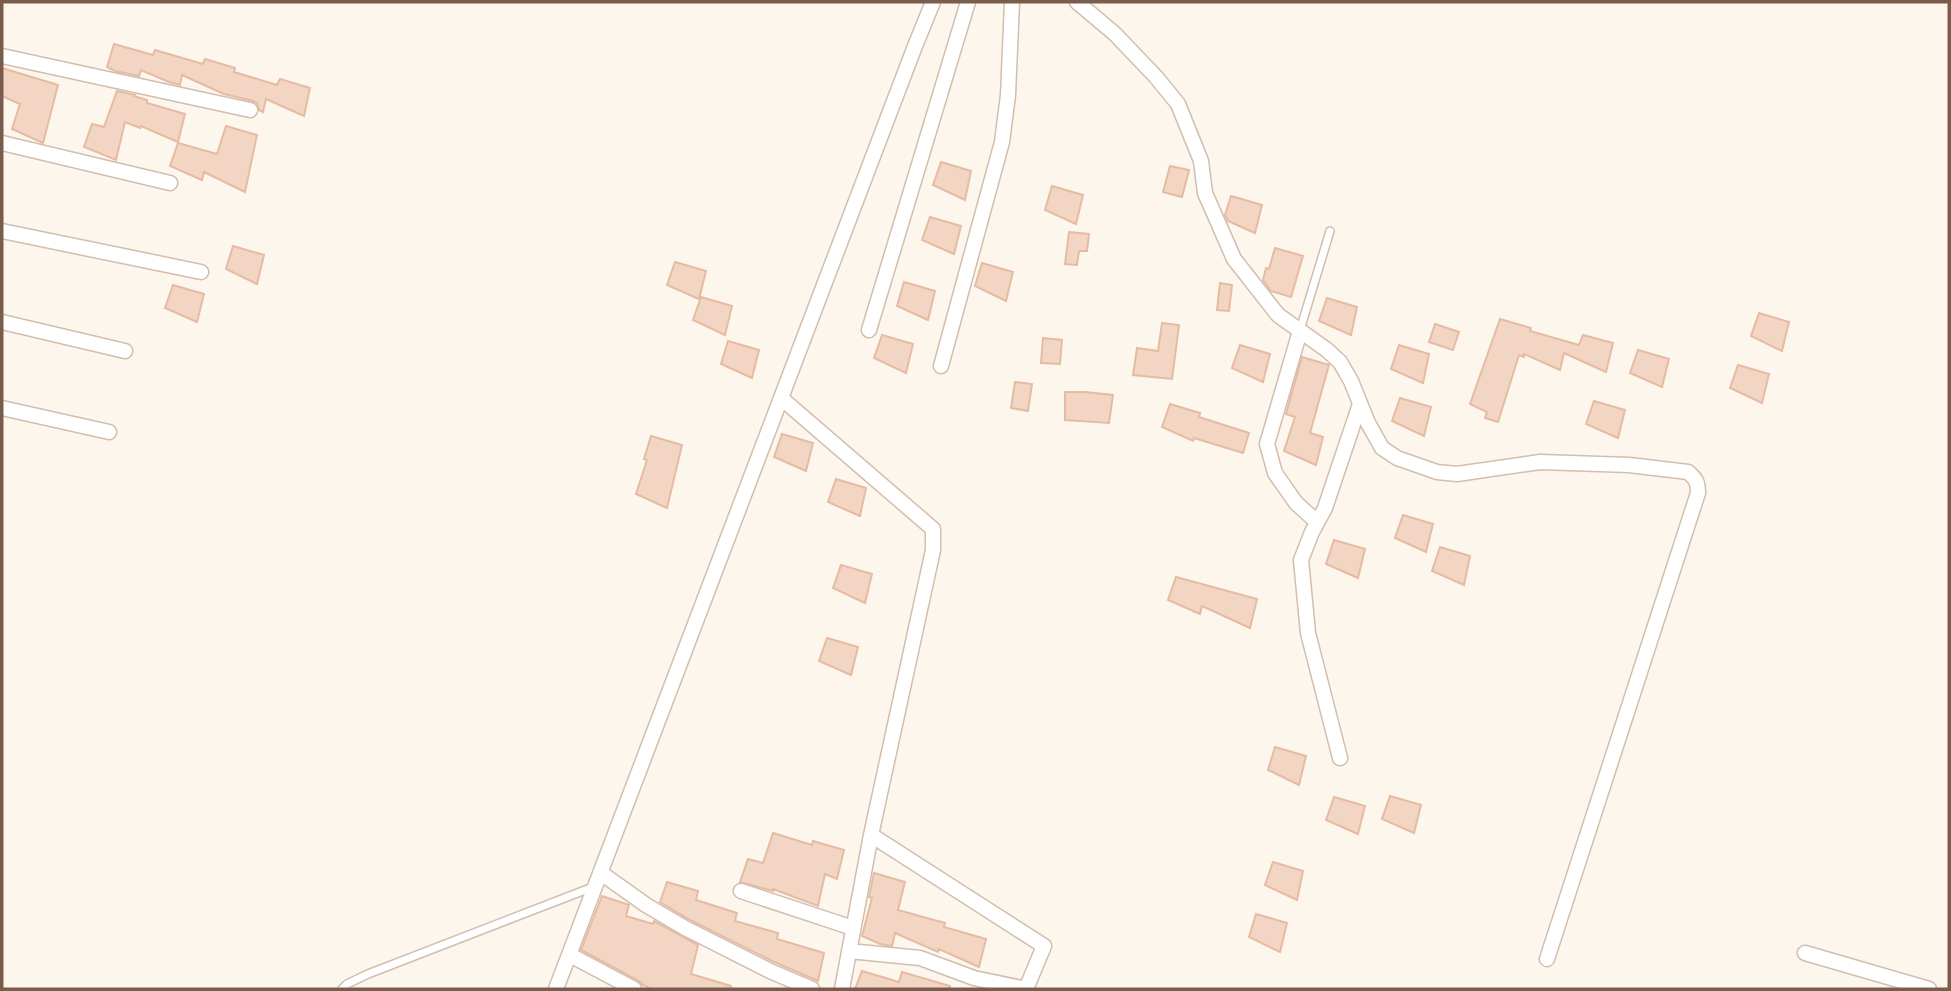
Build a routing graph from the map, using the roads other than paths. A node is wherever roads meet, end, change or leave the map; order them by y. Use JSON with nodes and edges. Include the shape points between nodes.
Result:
{"nodes":[{"id":1,"x":933,"y":2,"type":"edge"},
{"id":2,"x":968,"y":2,"type":"edge"},
{"id":3,"x":1012,"y":2,"type":"edge"},
{"id":4,"x":1077,"y":2,"type":"edge"},
{"id":5,"x":2,"y":56,"type":"edge"},
{"id":6,"x":250,"y":110,"type":"dead end"},
{"id":7,"x":2,"y":143,"type":"edge"},
{"id":8,"x":170,"y":183,"type":"dead end"},
{"id":9,"x":2,"y":231,"type":"edge"},
{"id":10,"x":1330,"y":231,"type":"dead end"},
{"id":11,"x":201,"y":272,"type":"dead end"},
{"id":12,"x":2,"y":322,"type":"edge"},
{"id":13,"x":869,"y":330,"type":"dead end"},
{"id":14,"x":1300,"y":331,"type":"junction"},
{"id":15,"x":125,"y":351,"type":"dead end"},
{"id":16,"x":942,"y":366,"type":"dead end"},
{"id":17,"x":781,"y":398,"type":"junction"},
{"id":18,"x":1360,"y":404,"type":"junction"},
{"id":19,"x":2,"y":408,"type":"edge"},
{"id":20,"x":109,"y":432,"type":"dead end"},
{"id":21,"x":1317,"y":522,"type":"junction"},
{"id":22,"x":1340,"y":758,"type":"dead end"},
{"id":23,"x":872,"y":835,"type":"junction"},
{"id":24,"x":598,"y":880,"type":"junction"},
{"id":25,"x":741,"y":891,"type":"dead end"},
{"id":26,"x":853,"y":928,"type":"junction"},
{"id":27,"x":849,"y":951,"type":"junction"},
{"id":28,"x":1805,"y":953,"type":"dead end"},
{"id":29,"x":570,"y":955,"type":"junction"},
{"id":30,"x":1547,"y":959,"type":"dead end"},
{"id":31,"x":342,"y":989,"type":"edge"},
{"id":32,"x":556,"y":989,"type":"edge"},
{"id":33,"x":634,"y":989,"type":"edge"},
{"id":34,"x":812,"y":989,"type":"edge"},
{"id":35,"x":842,"y":989,"type":"edge"},
{"id":36,"x":1929,"y":989,"type":"edge"}],
"edges":[{"from":1,"to":17,"type":"street"},
{"from":2,"to":13,"type":"street"},
{"from":3,"to":16,"type":"street","via":[[1002,142]]},
{"from":4,"to":14,"type":"street","via":[[1115,34],[1178,104],[1200,161],[1205,193],[1234,258],[1278,315]]},
{"from":5,"to":6,"type":"street"},
{"from":7,"to":8,"type":"street"},
{"from":9,"to":11,"type":"street"},
{"from":10,"to":14,"type":"lane"},
{"from":12,"to":15,"type":"street"},
{"from":14,"to":18,"type":"street","via":[[1340,362]]},
{"from":14,"to":21,"type":"street","via":[[1267,444],[1275,473],[1296,503]]},
{"from":17,"to":23,"type":"street","via":[[933,529],[933,550]]},
{"from":17,"to":24,"type":"street"},
{"from":18,"to":21,"type":"street"},
{"from":18,"to":30,"type":"street","via":[[1382,448],[1437,472],[1457,474],[1540,463],[1629,465],[1688,472],[1698,483]]},
{"from":19,"to":20,"type":"street"},
{"from":21,"to":22,"type":"street","via":[[1301,560],[1303,588],[1308,633]]},
{"from":23,"to":26,"type":"street"},
{"from":23,"to":27,"type":"street","via":[[1044,946],[1026,989],[974,978],[920,958]]},
{"from":24,"to":29,"type":"street"},
{"from":24,"to":31,"type":"lane","via":[[368,974]]},
{"from":24,"to":34,"type":"street"},
{"from":25,"to":26,"type":"street"},
{"from":26,"to":27,"type":"street"},
{"from":27,"to":35,"type":"street"},
{"from":28,"to":36,"type":"street"},
{"from":29,"to":32,"type":"street"},
{"from":29,"to":33,"type":"street"}]}
